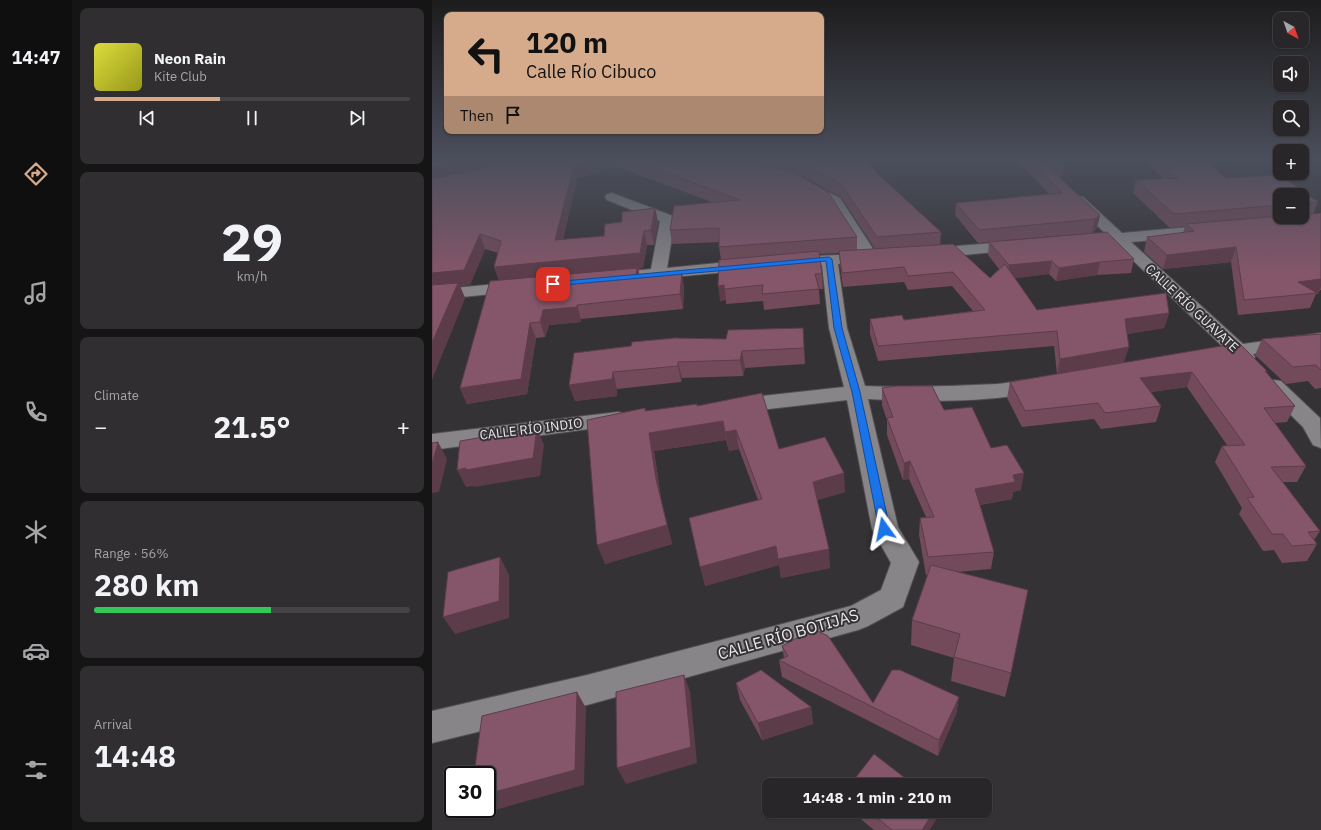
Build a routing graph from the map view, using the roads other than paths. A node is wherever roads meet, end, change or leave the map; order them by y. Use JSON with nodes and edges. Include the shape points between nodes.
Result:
{"nodes":[{"id":1,"x":614,"y":198,"type":"edge"},
{"id":2,"x":829,"y":198,"type":"edge"},
{"id":3,"x":1075,"y":198,"type":"edge"},
{"id":4,"x":1226,"y":229,"type":"edge"},
{"id":5,"x":1118,"y":239,"type":"junction"},
{"id":6,"x":1070,"y":242,"type":"edge"},
{"id":7,"x":1038,"y":245,"type":"edge"},
{"id":8,"x":919,"y":254,"type":"edge"},
{"id":9,"x":829,"y":259,"type":"junction"},
{"id":10,"x":658,"y":274,"type":"junction"},
{"id":11,"x":596,"y":280,"type":"edge"},
{"id":12,"x":534,"y":286,"type":"edge"},
{"id":13,"x":432,"y":296,"type":"edge"},
{"id":14,"x":1321,"y":339,"type":"edge"},
{"id":15,"x":1238,"y":350,"type":"junction"},
{"id":16,"x":1192,"y":358,"type":"edge"},
{"id":17,"x":1055,"y":382,"type":"edge"},
{"id":18,"x":856,"y":392,"type":"junction"},
{"id":19,"x":714,"y":408,"type":"edge"},
{"id":20,"x":636,"y":417,"type":"edge"},
{"id":21,"x":1321,"y":440,"type":"edge"},
{"id":22,"x":432,"y":442,"type":"edge"},
{"id":23,"x":432,"y":727,"type":"edge"}],
"edges":[{"from":1,"to":10,"type":"street","via":[[668,219]]},
{"from":2,"to":9,"type":"street","via":[[835,201],[879,258]]},
{"from":3,"to":5,"type":"street","name":"CALLE RÍO GUAVATE"},
{"from":4,"to":5,"type":"street"},
{"from":5,"to":6,"type":"street"},
{"from":5,"to":15,"type":"street","name":"CALLE RÍO GUAVATE"},
{"from":7,"to":8,"type":"street"},
{"from":9,"to":10,"type":"street"},
{"from":9,"to":18,"type":"street","name":"CALLE RÍO BOTIJAS","via":[[838,328]]},
{"from":10,"to":11,"type":"street"},
{"from":12,"to":13,"type":"street"},
{"from":14,"to":15,"type":"street"},
{"from":15,"to":16,"type":"street"},
{"from":15,"to":21,"type":"street","name":"CALLE RÍO GUAVATE","via":[[1312,423]]},
{"from":17,"to":18,"type":"street","via":[[1009,390],[915,395]]},
{"from":18,"to":19,"type":"street"},
{"from":18,"to":23,"type":"street","name":"CALLE RÍO BOTIJAS","via":[[884,529],[905,562],[893,598],[858,617],[587,690]]},
{"from":20,"to":22,"type":"street","name":"CALLE RÍO INDIO"}]}
